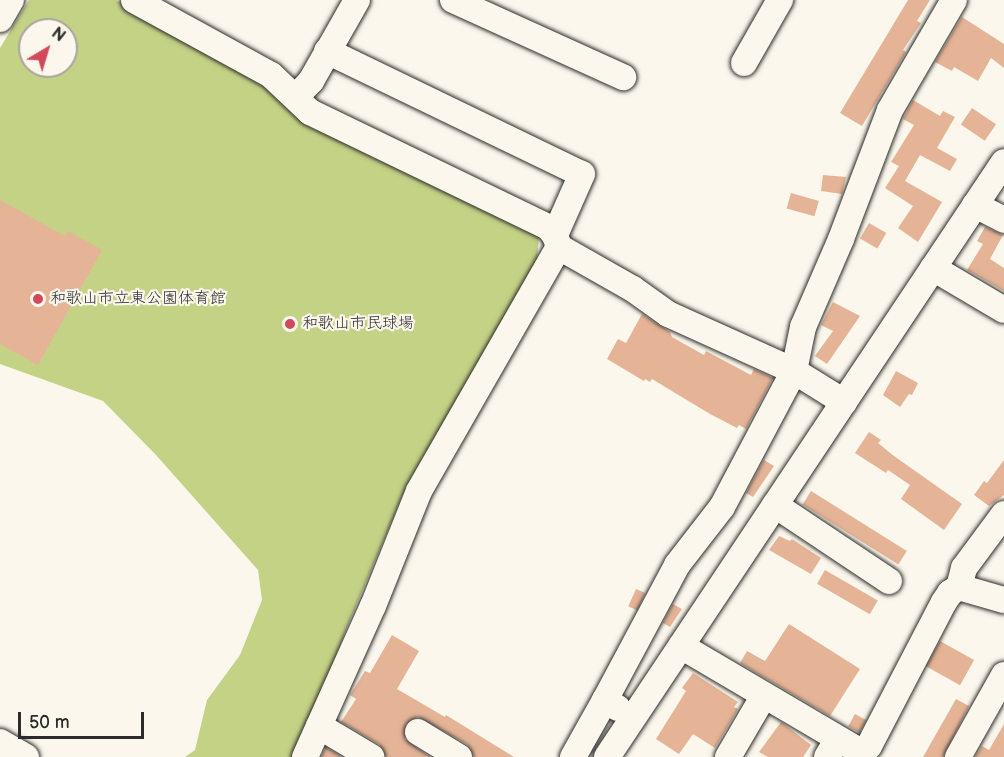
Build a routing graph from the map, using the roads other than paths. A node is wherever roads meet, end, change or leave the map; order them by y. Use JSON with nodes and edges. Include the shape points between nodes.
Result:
{"nodes":[{"id":1,"x":11,"y":0,"type":"edge"},
{"id":2,"x":134,"y":0,"type":"edge"},
{"id":3,"x":357,"y":0,"type":"edge"},
{"id":4,"x":453,"y":0,"type":"edge"},
{"id":5,"x":780,"y":0,"type":"edge"},
{"id":6,"x":954,"y":0,"type":"edge"},
{"id":7,"x":0,"y":19,"type":"edge"},
{"id":8,"x":327,"y":51,"type":"junction"},
{"id":9,"x":744,"y":63,"type":"dead end"},
{"id":10,"x":622,"y":77,"type":"dead end"},
{"id":11,"x":296,"y":97,"type":"junction"},
{"id":12,"x":1004,"y":162,"type":"edge"},
{"id":13,"x":975,"y":205,"type":"junction"},
{"id":14,"x":1004,"y":220,"type":"edge"},
{"id":15,"x":557,"y":241,"type":"junction"},
{"id":16,"x":933,"y":268,"type":"junction"},
{"id":17,"x":1004,"y":310,"type":"edge"},
{"id":18,"x":794,"y":371,"type":"junction"},
{"id":19,"x":844,"y":402,"type":"junction"},
{"id":20,"x":775,"y":505,"type":"junction"},
{"id":21,"x":1004,"y":514,"type":"edge"},
{"id":22,"x":889,"y":581,"type":"dead end"},
{"id":23,"x":959,"y":587,"type":"junction"},
{"id":24,"x":1004,"y":600,"type":"edge"},
{"id":25,"x":681,"y":646,"type":"junction"},
{"id":26,"x":1004,"y":675,"type":"edge"},
{"id":27,"x":763,"y":697,"type":"junction"},
{"id":28,"x":605,"y":700,"type":"junction"},
{"id":29,"x":633,"y":718,"type":"junction"},
{"id":30,"x":319,"y":726,"type":"junction"},
{"id":31,"x":418,"y":732,"type":"dead end"},
{"id":32,"x":0,"y":742,"type":"edge"},
{"id":33,"x":833,"y":748,"type":"edge"},
{"id":34,"x":871,"y":752,"type":"edge"},
{"id":35,"x":26,"y":757,"type":"edge"},
{"id":36,"x":305,"y":757,"type":"edge"},
{"id":37,"x":371,"y":757,"type":"edge"},
{"id":38,"x":459,"y":757,"type":"edge"},
{"id":39,"x":573,"y":757,"type":"edge"},
{"id":40,"x":607,"y":757,"type":"edge"},
{"id":41,"x":728,"y":757,"type":"edge"},
{"id":42,"x":958,"y":757,"type":"edge"}],
"edges":[{"from":1,"to":7,"type":"street"},
{"from":2,"to":11,"type":"street","via":[[271,75]]},
{"from":3,"to":8,"type":"street"},
{"from":4,"to":10,"type":"street"},
{"from":5,"to":9,"type":"street"},
{"from":6,"to":18,"type":"street","via":[[890,110],[803,327]]},
{"from":8,"to":11,"type":"street","via":[[311,81]]},
{"from":8,"to":15,"type":"street","via":[[582,174]]},
{"from":11,"to":15,"type":"street","via":[[310,112],[548,227]]},
{"from":12,"to":13,"type":"street"},
{"from":13,"to":14,"type":"street"},
{"from":13,"to":16,"type":"street"},
{"from":15,"to":18,"type":"street","via":[[668,314]]},
{"from":15,"to":30,"type":"street","via":[[419,491]]},
{"from":16,"to":17,"type":"street"},
{"from":16,"to":19,"type":"street"},
{"from":18,"to":19,"type":"street"},
{"from":18,"to":28,"type":"street","via":[[722,507],[677,565]]},
{"from":19,"to":20,"type":"street"},
{"from":20,"to":22,"type":"street"},
{"from":20,"to":25,"type":"street"},
{"from":21,"to":23,"type":"street","via":[[964,568]]},
{"from":23,"to":24,"type":"street"},
{"from":23,"to":34,"type":"street","via":[[944,602]]},
{"from":25,"to":27,"type":"street"},
{"from":25,"to":29,"type":"street"},
{"from":26,"to":42,"type":"street"},
{"from":27,"to":33,"type":"street"},
{"from":27,"to":41,"type":"street"},
{"from":28,"to":29,"type":"street"},
{"from":28,"to":39,"type":"street"},
{"from":29,"to":40,"type":"street"},
{"from":30,"to":36,"type":"street"},
{"from":30,"to":37,"type":"street"},
{"from":31,"to":38,"type":"street"},
{"from":32,"to":35,"type":"street"},
{"from":33,"to":34,"type":"street"}]}
